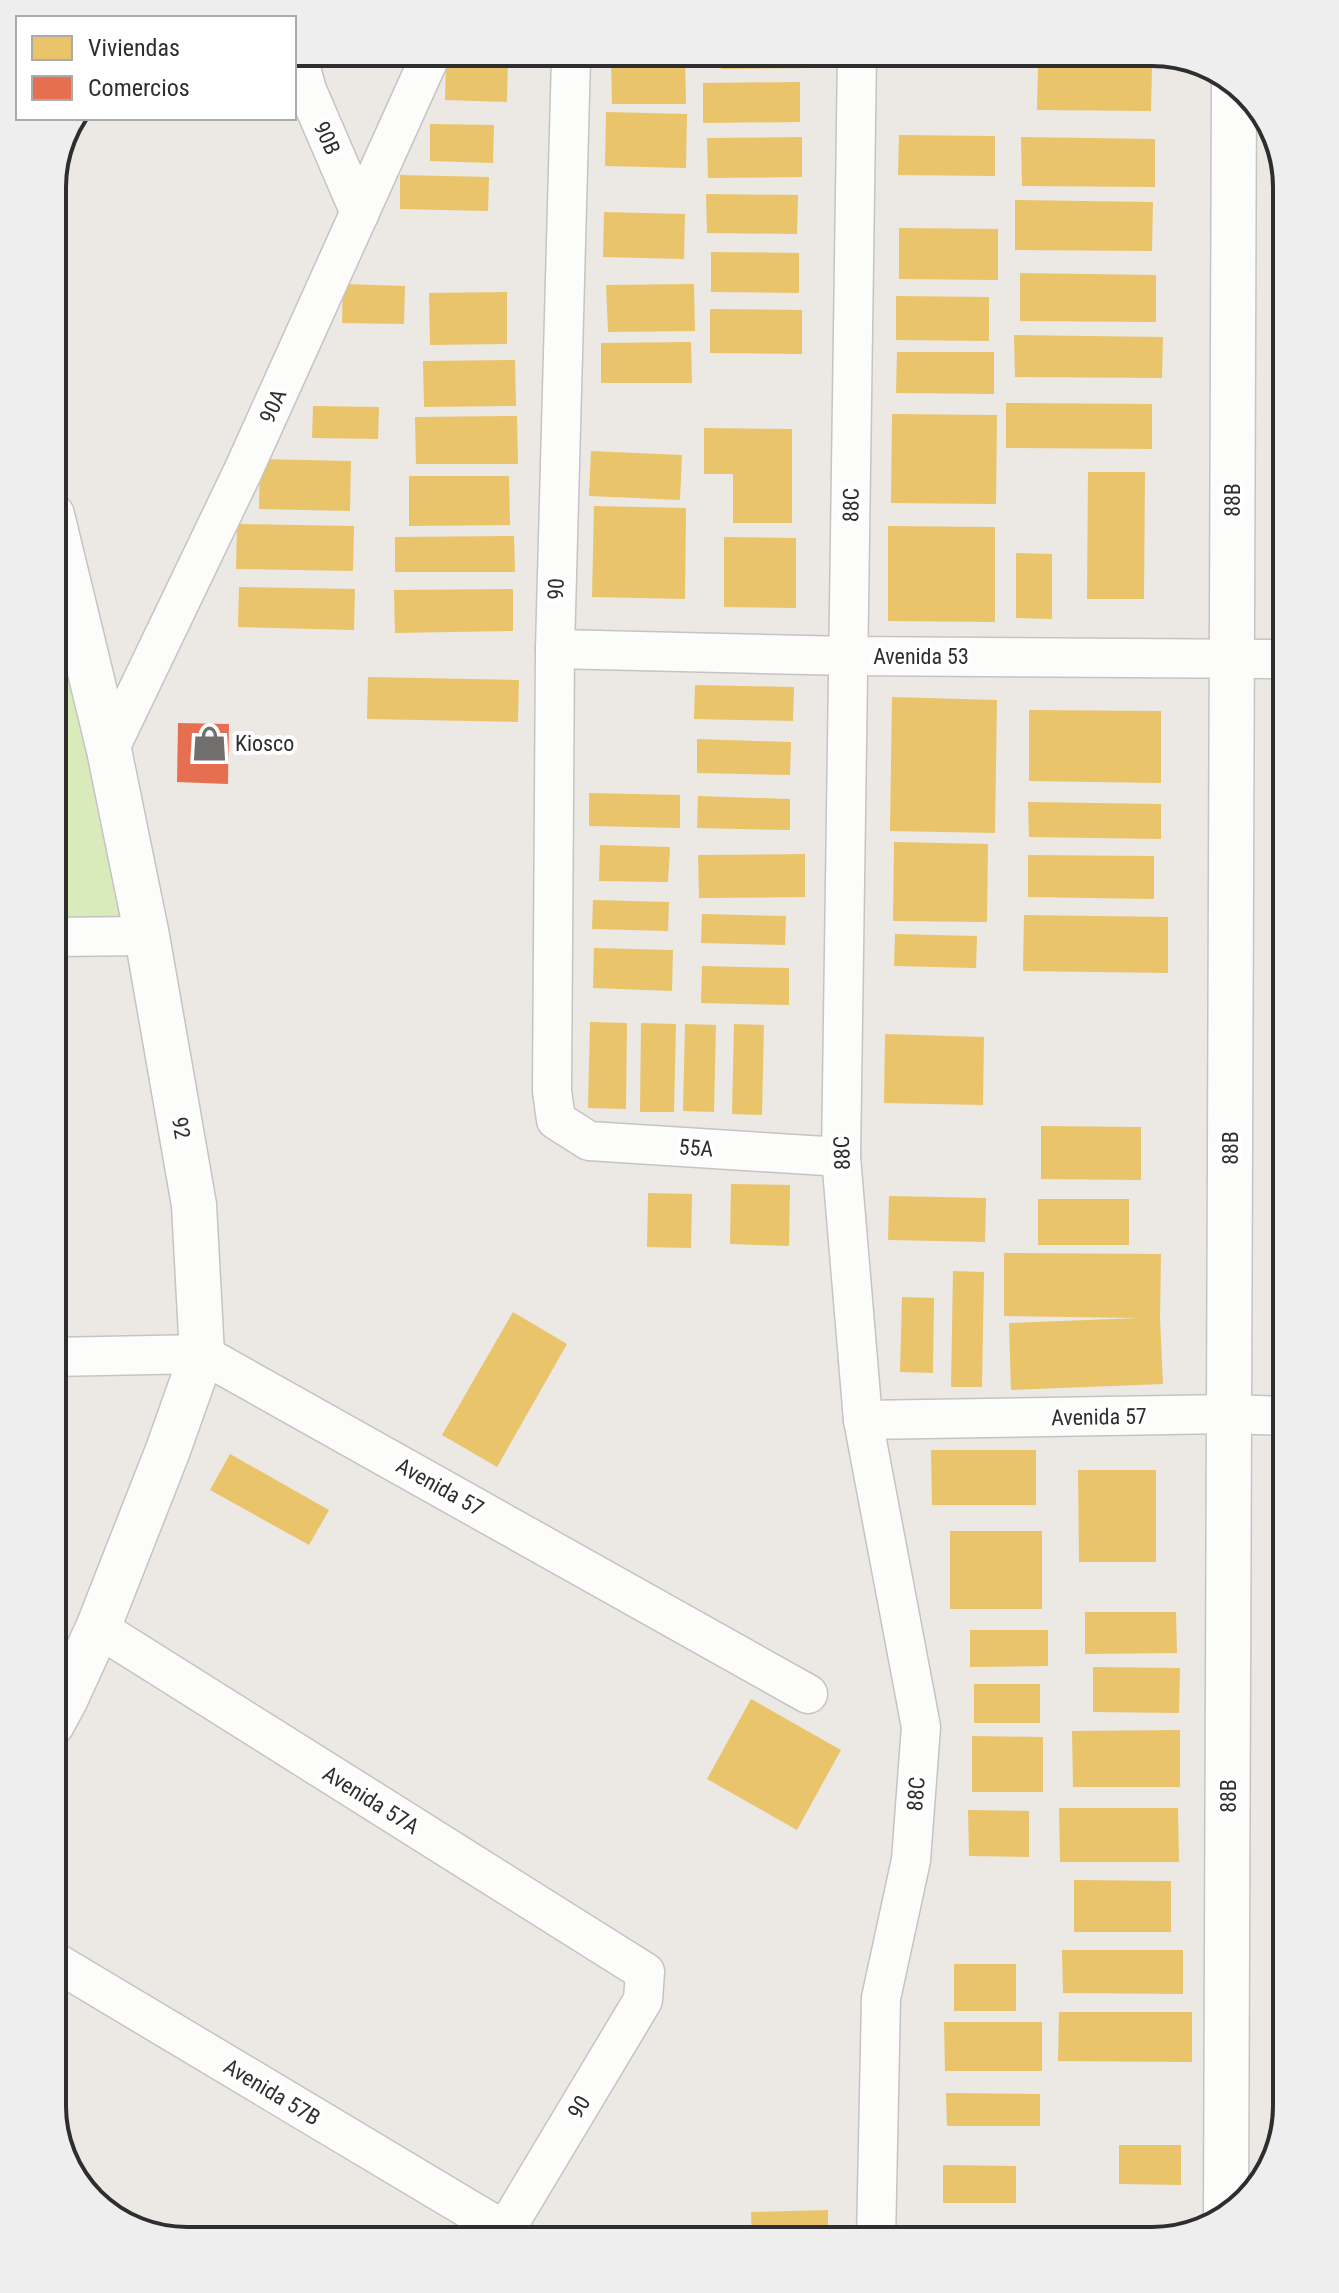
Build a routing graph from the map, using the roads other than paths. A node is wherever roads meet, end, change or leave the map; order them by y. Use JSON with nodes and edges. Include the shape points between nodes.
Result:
{"nodes":[{"id":1,"x":300,"y":66,"type":"edge"},
{"id":2,"x":426,"y":66,"type":"edge"},
{"id":3,"x":571,"y":66,"type":"edge"},
{"id":4,"x":857,"y":66,"type":"edge"},
{"id":5,"x":1234,"y":98,"type":"edge"},
{"id":6,"x":360,"y":213,"type":"junction"},
{"id":7,"x":66,"y":573,"type":"edge"},
{"id":8,"x":555,"y":649,"type":"junction"},
{"id":9,"x":849,"y":656,"type":"junction"},
{"id":10,"x":1231,"y":658,"type":"junction"},
{"id":11,"x":1273,"y":659,"type":"edge"},
{"id":12,"x":109,"y":750,"type":"junction"},
{"id":13,"x":147,"y":936,"type":"junction"},
{"id":14,"x":66,"y":937,"type":"edge"},
{"id":15,"x":556,"y":1120,"type":"joint"},
{"id":16,"x":841,"y":1157,"type":"junction"},
{"id":17,"x":202,"y":1354,"type":"junction"},
{"id":18,"x":66,"y":1357,"type":"edge"},
{"id":19,"x":1229,"y":1414,"type":"junction"},
{"id":20,"x":1273,"y":1416,"type":"edge"},
{"id":21,"x":863,"y":1420,"type":"junction"},
{"id":22,"x":98,"y":1628,"type":"junction"},
{"id":23,"x":66,"y":1689,"type":"edge"},
{"id":24,"x":808,"y":1694,"type":"dead end"},
{"id":25,"x":66,"y":1968,"type":"edge"},
{"id":26,"x":645,"y":1972,"type":"joint"},
{"id":27,"x":1226,"y":2202,"type":"edge"},
{"id":28,"x":492,"y":2223,"type":"joint"},
{"id":29,"x":876,"y":2227,"type":"edge"}],
"edges":[{"from":1,"to":6,"type":"street","name":"90B"},
{"from":2,"to":6,"type":"street","name":"90A"},
{"from":3,"to":8,"type":"street","name":"90"},
{"from":4,"to":9,"type":"street","name":"88C"},
{"from":5,"to":10,"type":"street","name":"88B"},
{"from":6,"to":12,"type":"street","name":"90A"},
{"from":7,"to":12,"type":"street","name":"92"},
{"from":8,"to":9,"type":"street","name":"Avenida 53"},
{"from":8,"to":15,"type":"street","name":"90"},
{"from":9,"to":10,"type":"street","name":"Avenida 53"},
{"from":9,"to":16,"type":"street","name":"88C"},
{"from":10,"to":11,"type":"street","name":"Avenida 53"},
{"from":10,"to":19,"type":"street","name":"88B"},
{"from":12,"to":13,"type":"street","name":"92"},
{"from":13,"to":14,"type":"street"},
{"from":13,"to":17,"type":"street","name":"92","via":[[194,1205]]},
{"from":15,"to":16,"type":"street","name":"55A","via":[[589,1141]]},
{"from":16,"to":21,"type":"street","name":"88C"},
{"from":17,"to":18,"type":"street"},
{"from":17,"to":22,"type":"street","name":"92"},
{"from":17,"to":24,"type":"street","name":"Avenida 57"},
{"from":19,"to":20,"type":"street","name":"Avenida 57"},
{"from":19,"to":21,"type":"street","name":"Avenida 57"},
{"from":19,"to":27,"type":"street","name":"88B"},
{"from":21,"to":29,"type":"street","name":"88C","via":[[921,1727],[911,1860],[881,1998]]},
{"from":22,"to":23,"type":"street","name":"92"},
{"from":22,"to":26,"type":"street","name":"Avenida 57A"},
{"from":25,"to":28,"type":"street","name":"Avenida 57B"},
{"from":26,"to":28,"type":"street","name":"90","via":[[643,2000],[510,2222]]}]}
